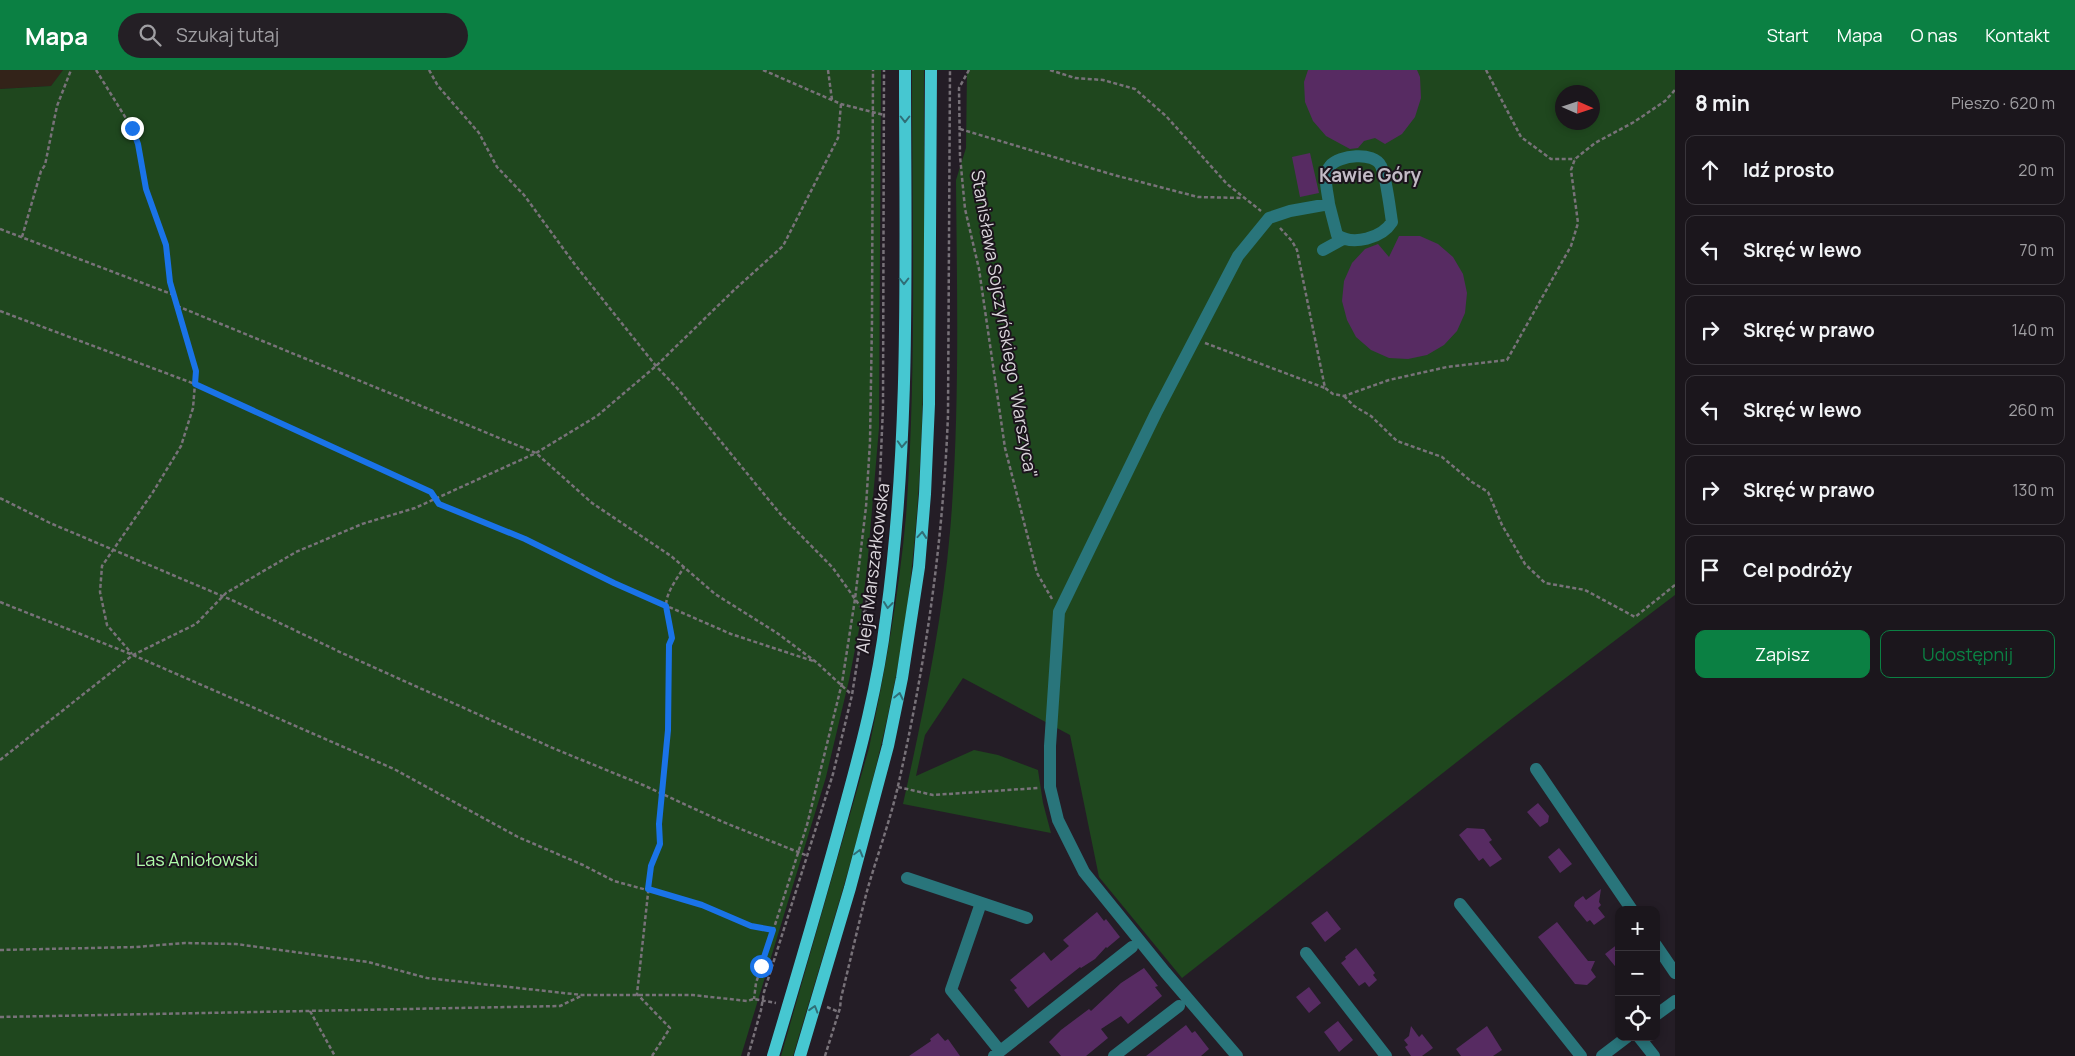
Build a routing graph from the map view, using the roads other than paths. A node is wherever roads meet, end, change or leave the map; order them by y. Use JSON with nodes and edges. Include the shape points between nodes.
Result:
{"nodes":[{"id":1,"x":905,"y":70,"type":"edge"},
{"id":2,"x":931,"y":70,"type":"edge"},
{"id":3,"x":1329,"y":204,"type":"junction"},
{"id":4,"x":1343,"y":239,"type":"junction"},
{"id":5,"x":1323,"y":250,"type":"dead end"},
{"id":6,"x":1536,"y":769,"type":"dead end"},
{"id":7,"x":907,"y":878,"type":"dead end"},
{"id":8,"x":981,"y":903,"type":"junction"},
{"id":9,"x":1460,"y":904,"type":"dead end"},
{"id":10,"x":1629,"y":906,"type":"edge"},
{"id":11,"x":1027,"y":918,"type":"dead end"},
{"id":12,"x":1132,"y":947,"type":"dead end"},
{"id":13,"x":1660,"y":951,"type":"edge"},
{"id":14,"x":1306,"y":953,"type":"dead end"},
{"id":15,"x":1675,"y":973,"type":"edge"},
{"id":16,"x":1675,"y":1001,"type":"edge"},
{"id":17,"x":1179,"y":1006,"type":"dead end"},
{"id":18,"x":1660,"y":1012,"type":"edge"},
{"id":19,"x":1622,"y":1041,"type":"edge"},
{"id":20,"x":1642,"y":1041,"type":"edge"},
{"id":21,"x":997,"y":1054,"type":"edge"},
{"id":22,"x":774,"y":1056,"type":"edge"},
{"id":23,"x":800,"y":1056,"type":"edge"},
{"id":24,"x":1114,"y":1056,"type":"edge"},
{"id":25,"x":1237,"y":1056,"type":"edge"},
{"id":26,"x":1386,"y":1056,"type":"edge"},
{"id":27,"x":1581,"y":1056,"type":"edge"},
{"id":28,"x":1602,"y":1056,"type":"edge"},
{"id":29,"x":1654,"y":1056,"type":"edge"}],
"edges":[{"from":1,"to":22,"type":"main road","name":"Aleja Marszałkowska","one_way":true,"via":[[904,414],[898,516],[886,620],[863,740]]},
{"from":23,"to":2,"type":"main road","one_way":true,"via":[[888,746],[919,567],[926,494],[929,404]]},
{"from":3,"to":4,"type":"street","via":[[1337,235]]},
{"from":3,"to":4,"type":"street","via":[[1326,175],[1329,166],[1338,160],[1366,156],[1375,158],[1382,166],[1392,222],[1387,231],[1379,235],[1352,241]]},
{"from":3,"to":25,"type":"street","via":[[1269,218],[1238,256],[1156,413],[1059,612],[1050,746],[1050,787],[1058,820],[1084,872]]},
{"from":4,"to":5,"type":"street"},
{"from":6,"to":10,"type":"street"},
{"from":7,"to":8,"type":"street"},
{"from":8,"to":11,"type":"street"},
{"from":8,"to":21,"type":"street","via":[[951,990]]},
{"from":9,"to":27,"type":"street"},
{"from":12,"to":21,"type":"street"},
{"from":13,"to":15,"type":"street"},
{"from":14,"to":26,"type":"street"},
{"from":16,"to":18,"type":"street"},
{"from":17,"to":24,"type":"street"},
{"from":19,"to":28,"type":"street"},
{"from":20,"to":29,"type":"street"}]}
